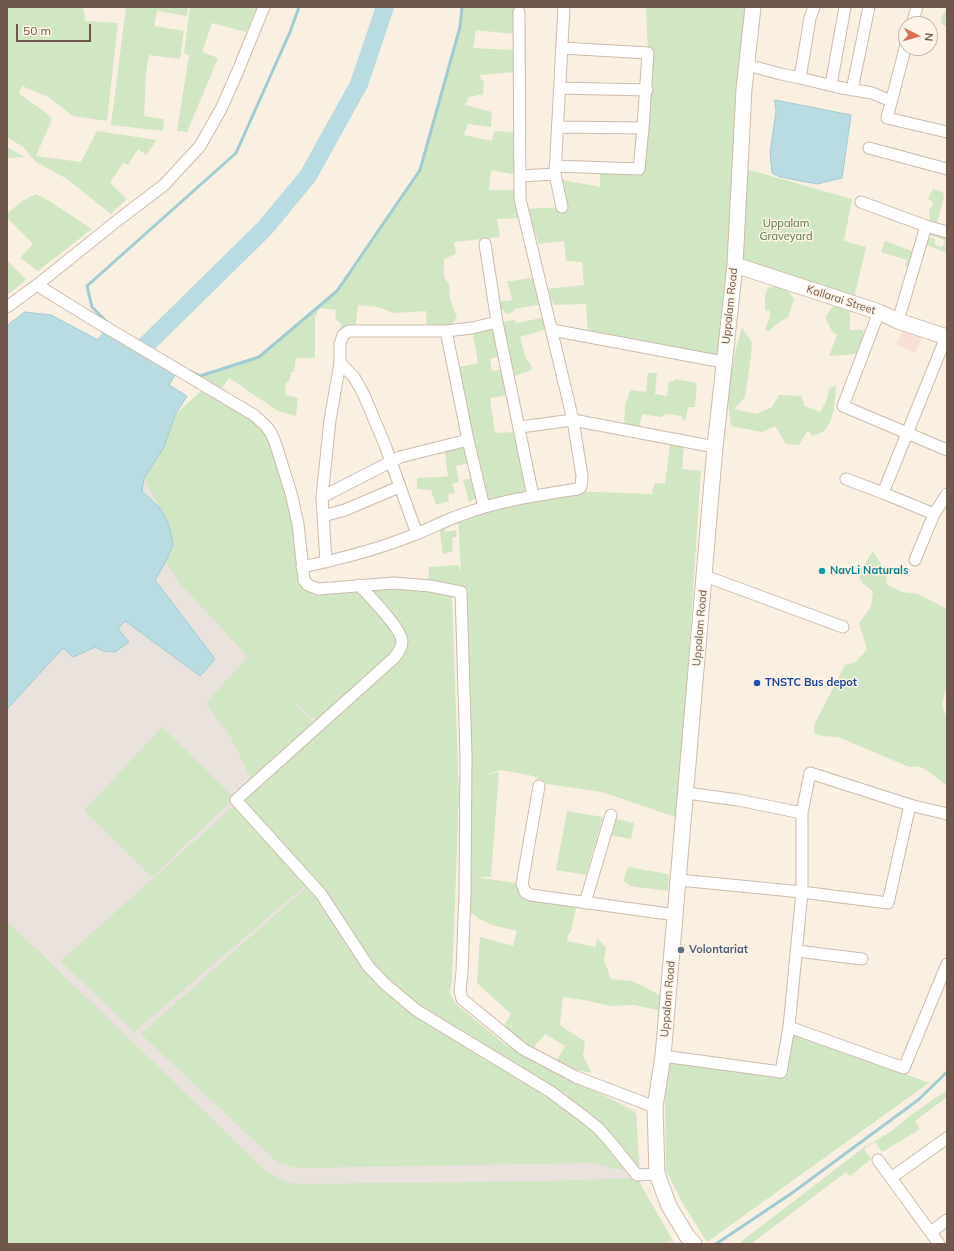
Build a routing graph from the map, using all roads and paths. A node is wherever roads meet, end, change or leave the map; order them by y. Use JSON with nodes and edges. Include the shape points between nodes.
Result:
{"nodes":[{"id":1,"x":264,"y":7,"type":"edge"},
{"id":2,"x":564,"y":7,"type":"edge"},
{"id":3,"x":752,"y":7,"type":"edge"},
{"id":4,"x":814,"y":7,"type":"edge"},
{"id":5,"x":845,"y":7,"type":"edge"},
{"id":6,"x":870,"y":7,"type":"edge"},
{"id":7,"x":519,"y":12,"type":"dead end"},
{"id":8,"x":562,"y":48,"type":"junction"},
{"id":9,"x":903,"y":56,"type":"edge"},
{"id":10,"x":747,"y":65,"type":"junction"},
{"id":11,"x":800,"y":78,"type":"junction"},
{"id":12,"x":830,"y":86,"type":"junction"},
{"id":13,"x":560,"y":88,"type":"junction"},
{"id":14,"x":647,"y":90,"type":"junction"},
{"id":15,"x":852,"y":90,"type":"junction"},
{"id":16,"x":891,"y":101,"type":"junction"},
{"id":17,"x":558,"y":127,"type":"junction"},
{"id":18,"x":644,"y":128,"type":"junction"},
{"id":19,"x":947,"y":132,"type":"edge"},
{"id":20,"x":869,"y":148,"type":"dead end"},
{"id":21,"x":555,"y":170,"type":"junction"},
{"id":22,"x":947,"y":170,"type":"edge"},
{"id":23,"x":520,"y":176,"type":"junction"},
{"id":24,"x":861,"y":202,"type":"dead end"},
{"id":25,"x":562,"y":207,"type":"dead end"},
{"id":26,"x":926,"y":226,"type":"junction"},
{"id":27,"x":947,"y":232,"type":"edge"},
{"id":28,"x":485,"y":244,"type":"dead end"},
{"id":29,"x":734,"y":265,"type":"junction"},
{"id":30,"x":37,"y":285,"type":"junction"},
{"id":31,"x":7,"y":307,"type":"edge"},
{"id":32,"x":879,"y":312,"type":"junction"},
{"id":33,"x":898,"y":321,"type":"junction"},
{"id":34,"x":497,"y":322,"type":"junction"},
{"id":35,"x":552,"y":330,"type":"junction"},
{"id":36,"x":446,"y":331,"type":"junction"},
{"id":37,"x":947,"y":337,"type":"edge"},
{"id":38,"x":723,"y":362,"type":"junction"},
{"id":39,"x":340,"y":363,"type":"junction"},
{"id":40,"x":573,"y":420,"type":"junction"},
{"id":41,"x":520,"y":428,"type":"junction"},
{"id":42,"x":907,"y":433,"type":"junction"},
{"id":43,"x":468,"y":440,"type":"junction"},
{"id":44,"x":716,"y":447,"type":"junction"},
{"id":45,"x":947,"y":450,"type":"edge"},
{"id":46,"x":390,"y":461,"type":"junction"},
{"id":47,"x":846,"y":479,"type":"dead end"},
{"id":48,"x":399,"y":487,"type":"junction"},
{"id":49,"x":883,"y":493,"type":"junction"},
{"id":50,"x":947,"y":494,"type":"edge"},
{"id":51,"x":533,"y":496,"type":"junction"},
{"id":52,"x":322,"y":497,"type":"junction"},
{"id":53,"x":484,"y":507,"type":"junction"},
{"id":54,"x":934,"y":514,"type":"junction"},
{"id":55,"x":323,"y":516,"type":"junction"},
{"id":56,"x":416,"y":534,"type":"junction"},
{"id":57,"x":915,"y":560,"type":"dead end"},
{"id":58,"x":326,"y":562,"type":"junction"},
{"id":59,"x":302,"y":567,"type":"junction"},
{"id":60,"x":705,"y":576,"type":"junction"},
{"id":61,"x":359,"y":585,"type":"junction"},
{"id":62,"x":843,"y":627,"type":"dead end"},
{"id":63,"x":539,"y":786,"type":"dead end"},
{"id":64,"x":687,"y":793,"type":"junction"},
{"id":65,"x":910,"y":805,"type":"junction"},
{"id":66,"x":802,"y":813,"type":"junction"},
{"id":67,"x":947,"y":814,"type":"edge"},
{"id":68,"x":611,"y":815,"type":"dead end"},
{"id":69,"x":679,"y":880,"type":"junction"},
{"id":70,"x":802,"y":892,"type":"junction"},
{"id":71,"x":585,"y":903,"type":"junction"},
{"id":72,"x":676,"y":915,"type":"junction"},
{"id":73,"x":797,"y":951,"type":"junction"},
{"id":74,"x":862,"y":959,"type":"dead end"},
{"id":75,"x":947,"y":964,"type":"edge"},
{"id":76,"x":789,"y":1028,"type":"junction"},
{"id":77,"x":663,"y":1056,"type":"junction"},
{"id":78,"x":655,"y":1107,"type":"junction"},
{"id":79,"x":947,"y":1138,"type":"edge"},
{"id":80,"x":878,"y":1160,"type":"dead end"},
{"id":81,"x":657,"y":1174,"type":"junction"},
{"id":82,"x":891,"y":1178,"type":"junction"},
{"id":83,"x":947,"y":1220,"type":"edge"},
{"id":84,"x":931,"y":1232,"type":"junction"},
{"id":85,"x":693,"y":1242,"type":"edge"},
{"id":86,"x":939,"y":1244,"type":"edge"}],
"edges":[{"from":1,"to":30,"type":"street","via":[[221,109],[200,146],[164,185]]},
{"from":2,"to":8,"type":"street"},
{"from":3,"to":10,"type":"main road","name":"Uppalam Road"},
{"from":4,"to":11,"type":"street"},
{"from":5,"to":12,"type":"street"},
{"from":6,"to":15,"type":"street"},
{"from":7,"to":23,"type":"street"},
{"from":8,"to":13,"type":"street"},
{"from":8,"to":14,"type":"street","via":[[648,53]]},
{"from":9,"to":16,"type":"street"},
{"from":10,"to":11,"type":"street"},
{"from":10,"to":29,"type":"main road","name":"Uppalam Road"},
{"from":11,"to":12,"type":"street"},
{"from":12,"to":15,"type":"street"},
{"from":13,"to":14,"type":"street"},
{"from":13,"to":17,"type":"street"},
{"from":14,"to":18,"type":"street"},
{"from":15,"to":16,"type":"street","via":[[872,93]]},
{"from":16,"to":19,"type":"street","via":[[887,118]]},
{"from":17,"to":18,"type":"street"},
{"from":17,"to":21,"type":"street"},
{"from":18,"to":21,"type":"street","via":[[639,169]]},
{"from":20,"to":22,"type":"street"},
{"from":21,"to":23,"type":"street"},
{"from":21,"to":25,"type":"street"},
{"from":23,"to":35,"type":"street","via":[[521,205]]},
{"from":24,"to":26,"type":"street"},
{"from":26,"to":27,"type":"street"},
{"from":26,"to":33,"type":"street"},
{"from":28,"to":34,"type":"street"},
{"from":29,"to":32,"type":"main road","name":"Kallarai Street"},
{"from":29,"to":38,"type":"main road","name":"Uppalam Road"},
{"from":30,"to":31,"type":"street"},
{"from":30,"to":59,"type":"street","via":[[254,415],[266,426],[271,433],[291,492],[298,524]]},
{"from":32,"to":33,"type":"main road","name":"Kallarai Street"},
{"from":32,"to":42,"type":"street","via":[[843,406]]},
{"from":33,"to":37,"type":"main road","name":"Kallarai Street"},
{"from":34,"to":36,"type":"street"},
{"from":34,"to":41,"type":"street"},
{"from":35,"to":38,"type":"street"},
{"from":35,"to":40,"type":"street"},
{"from":36,"to":39,"type":"street","via":[[349,331],[343,335],[340,344]]},
{"from":36,"to":43,"type":"street"},
{"from":37,"to":42,"type":"street"},
{"from":38,"to":44,"type":"main road","name":"Uppalam Road"},
{"from":39,"to":46,"type":"street","via":[[354,377],[363,393]]},
{"from":39,"to":52,"type":"street","via":[[330,420]]},
{"from":40,"to":41,"type":"street"},
{"from":40,"to":44,"type":"street"},
{"from":40,"to":51,"type":"street","via":[[582,476],[581,487]]},
{"from":41,"to":51,"type":"street"},
{"from":42,"to":45,"type":"street"},
{"from":42,"to":49,"type":"street"},
{"from":43,"to":46,"type":"street"},
{"from":43,"to":53,"type":"street"},
{"from":44,"to":60,"type":"main road","name":"Uppalam Road"},
{"from":46,"to":48,"type":"street"},
{"from":46,"to":52,"type":"street"},
{"from":47,"to":49,"type":"street"},
{"from":48,"to":55,"type":"street"},
{"from":48,"to":56,"type":"street"},
{"from":49,"to":54,"type":"street"},
{"from":50,"to":54,"type":"street"},
{"from":51,"to":53,"type":"street"},
{"from":52,"to":55,"type":"street"},
{"from":53,"to":56,"type":"street"},
{"from":54,"to":57,"type":"street"},
{"from":55,"to":58,"type":"street"},
{"from":56,"to":58,"type":"street","via":[[359,554]]},
{"from":58,"to":59,"type":"street"},
{"from":59,"to":61,"type":"street","via":[[304,580],[308,585],[318,589]]},
{"from":60,"to":62,"type":"street"},
{"from":60,"to":64,"type":"main road","name":"Uppalam Road"},
{"from":61,"to":78,"type":"street","via":[[394,583],[461,592],[466,756],[465,893],[460,991],[462,999],[523,1049],[576,1077]]},
{"from":61,"to":81,"type":"street","via":[[399,631],[402,643],[400,650],[236,800],[321,894],[368,966],[384,983],[416,1010],[552,1092],[598,1128],[637,1175]]},
{"from":63,"to":71,"type":"street","via":[[523,889],[531,895]]},
{"from":64,"to":66,"type":"street"},
{"from":64,"to":69,"type":"main road","name":"Uppalam Road"},
{"from":65,"to":66,"type":"street","via":[[810,773]]},
{"from":65,"to":67,"type":"street"},
{"from":65,"to":70,"type":"street","via":[[888,903]]},
{"from":66,"to":70,"type":"street"},
{"from":68,"to":71,"type":"street"},
{"from":69,"to":70,"type":"street"},
{"from":69,"to":72,"type":"main road","name":"Uppalam Road"},
{"from":70,"to":73,"type":"street"},
{"from":71,"to":72,"type":"street"},
{"from":72,"to":77,"type":"main road","name":"Uppalam Road"},
{"from":73,"to":74,"type":"street"},
{"from":73,"to":76,"type":"street"},
{"from":75,"to":76,"type":"street","via":[[904,1068]]},
{"from":76,"to":77,"type":"street","via":[[781,1072]]},
{"from":77,"to":78,"type":"main road","name":"Uppalam Road"},
{"from":78,"to":81,"type":"main road","name":"Uppalam Road"},
{"from":79,"to":82,"type":"street"},
{"from":80,"to":82,"type":"street"},
{"from":81,"to":85,"type":"main road","name":"Uppalam Road","via":[[668,1206]]},
{"from":82,"to":84,"type":"street"},
{"from":83,"to":84,"type":"street"},
{"from":84,"to":86,"type":"street"}]}
